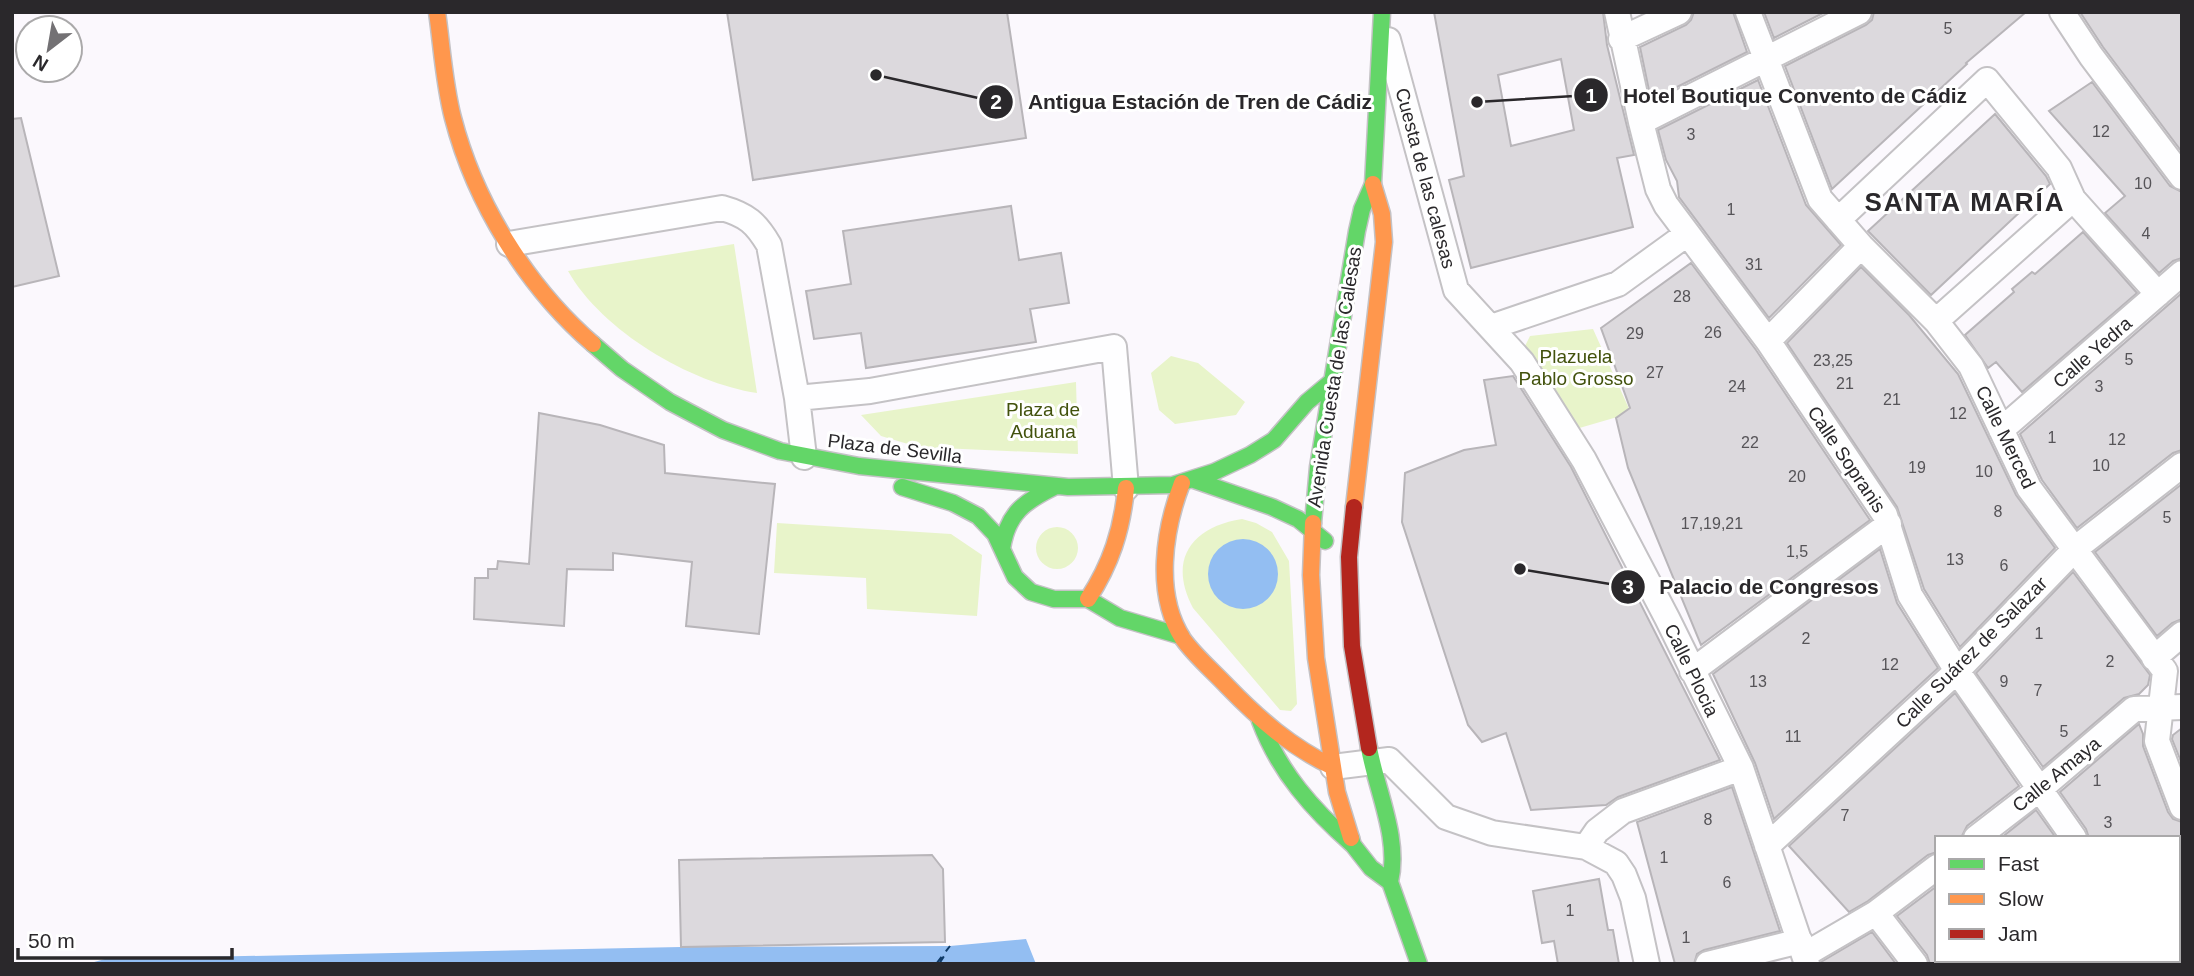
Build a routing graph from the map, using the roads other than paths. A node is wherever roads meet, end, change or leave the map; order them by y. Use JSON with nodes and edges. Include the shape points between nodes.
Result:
{"nodes":[{"id":1,"x":437,"y":12,"type":"edge"},
{"id":2,"x":1616,"y":12,"type":"edge"},
{"id":3,"x":1678,"y":12,"type":"edge"},
{"id":4,"x":1748,"y":12,"type":"edge"},
{"id":5,"x":1859,"y":12,"type":"edge"},
{"id":6,"x":2062,"y":12,"type":"edge"},
{"id":7,"x":1382,"y":15,"type":"edge"},
{"id":8,"x":1621,"y":39,"type":"junction"},
{"id":9,"x":1768,"y":60,"type":"junction"},
{"id":10,"x":1641,"y":122,"type":"junction"},
{"id":11,"x":2182,"y":177,"type":"edge"},
{"id":12,"x":1373,"y":184,"type":"junction"},
{"id":13,"x":2073,"y":200,"type":"junction"},
{"id":14,"x":1838,"y":220,"type":"junction"},
{"id":15,"x":1687,"y":234,"type":"junction"},
{"id":16,"x":509,"y":244,"type":"junction"},
{"id":17,"x":1861,"y":246,"type":"junction"},
{"id":18,"x":2182,"y":273,"type":"edge"},
{"id":19,"x":2158,"y":294,"type":"junction"},
{"id":20,"x":1936,"y":321,"type":"junction"},
{"id":21,"x":1491,"y":327,"type":"junction"},
{"id":22,"x":1768,"y":341,"type":"junction"},
{"id":23,"x":1331,"y":382,"type":"junction"},
{"id":24,"x":797,"y":398,"type":"junction"},
{"id":25,"x":2001,"y":430,"type":"junction"},
{"id":26,"x":810,"y":458,"type":"junction"},
{"id":27,"x":2182,"y":465,"type":"edge"},
{"id":28,"x":1188,"y":481,"type":"junction"},
{"id":29,"x":1056,"y":486,"type":"junction"},
{"id":30,"x":1126,"y":488,"type":"junction"},
{"id":31,"x":1889,"y":524,"type":"junction"},
{"id":32,"x":1312,"y":529,"type":"junction"},
{"id":33,"x":2076,"y":548,"type":"junction"},
{"id":34,"x":1002,"y":549,"type":"junction"},
{"id":35,"x":1332,"y":557,"type":"dead end"},
{"id":36,"x":1088,"y":599,"type":"junction"},
{"id":37,"x":1335,"y":612,"type":"dead end"},
{"id":38,"x":2182,"y":635,"type":"edge"},
{"id":39,"x":1181,"y":636,"type":"junction"},
{"id":40,"x":1352,"y":646,"type":"junction"},
{"id":41,"x":2160,"y":665,"type":"junction"},
{"id":42,"x":1692,"y":671,"type":"junction"},
{"id":43,"x":1957,"y":671,"type":"junction"},
{"id":44,"x":2171,"y":708,"type":"edge"},
{"id":45,"x":1260,"y":721,"type":"junction"},
{"id":46,"x":1372,"y":763,"type":"junction"},
{"id":47,"x":1333,"y":767,"type":"junction"},
{"id":48,"x":1741,"y":768,"type":"junction"},
{"id":49,"x":2041,"y":788,"type":"junction"},
{"id":50,"x":2182,"y":807,"type":"edge"},
{"id":51,"x":1979,"y":836,"type":"edge"},
{"id":52,"x":2073,"y":836,"type":"edge"},
{"id":53,"x":1353,"y":845,"type":"junction"},
{"id":54,"x":1767,"y":846,"type":"junction"},
{"id":55,"x":1586,"y":847,"type":"junction"},
{"id":56,"x":1935,"y":869,"type":"edge"},
{"id":57,"x":1390,"y":882,"type":"junction"},
{"id":58,"x":1876,"y":913,"type":"junction"},
{"id":59,"x":1804,"y":953,"type":"edge"},
{"id":60,"x":1419,"y":964,"type":"edge"},
{"id":61,"x":1647,"y":964,"type":"edge"},
{"id":62,"x":1708,"y":964,"type":"edge"},
{"id":63,"x":1915,"y":964,"type":"edge"}],
"edges":[{"from":1,"to":16,"type":"main road","via":[[456,129],[482,198]]},
{"from":2,"to":8,"type":"street","name":"Calle Sopranis"},
{"from":3,"to":8,"type":"street"},
{"from":4,"to":9,"type":"street"},
{"from":5,"to":9,"type":"street"},
{"from":6,"to":11,"type":"street"},
{"from":7,"to":12,"type":"main road","name":"Avenida Cuesta de las Calesas"},
{"from":7,"to":21,"type":"street","name":"Cuesta de las calesas","via":[[1456,290]]},
{"from":8,"to":10,"type":"street","name":"Calle Sopranis"},
{"from":9,"to":10,"type":"street"},
{"from":9,"to":14,"type":"street","via":[[1820,200]]},
{"from":10,"to":15,"type":"street","name":"Calle Sopranis","via":[[1658,189]]},
{"from":12,"to":23,"type":"main road","name":"Avenida Cuesta de las Calesas","via":[[1357,231]]},
{"from":12,"to":40,"type":"main road","name":"Avenida Cuesta de las Calesas","via":[[1384,242],[1349,556]]},
{"from":13,"to":14,"type":"street","via":[[2059,167],[1987,80]]},
{"from":13,"to":19,"type":"street"},
{"from":13,"to":20,"type":"street"},
{"from":14,"to":17,"type":"street","name":"Calle Merced"},
{"from":15,"to":21,"type":"street","via":[[1618,284]]},
{"from":15,"to":22,"type":"street","name":"Calle Sopranis"},
{"from":16,"to":24,"type":"street","via":[[722,208],[742,214],[760,229],[769,245]]},
{"from":16,"to":26,"type":"main road","via":[[564,318],[646,388],[729,433]]},
{"from":17,"to":20,"type":"street","name":"Calle Merced"},
{"from":17,"to":22,"type":"street"},
{"from":18,"to":19,"type":"street","name":"Calle Yedra"},
{"from":19,"to":25,"type":"street","name":"Calle Yedra"},
{"from":20,"to":25,"type":"street","name":"Calle Merced","via":[[1971,366]]},
{"from":21,"to":42,"type":"street","name":"Calle Plocia","via":[[1522,362],[1584,460]]},
{"from":22,"to":31,"type":"street","name":"Calle Sopranis"},
{"from":23,"to":28,"type":"main road","name":"Plaza de Sevilla","via":[[1267,445]]},
{"from":23,"to":32,"type":"main road","name":"Avenida Cuesta de las Calesas"},
{"from":24,"to":26,"type":"street"},
{"from":24,"to":30,"type":"street","via":[[870,391],[1114,347]]},
{"from":25,"to":33,"type":"street","name":"Calle Merced","via":[[2029,488]]},
{"from":26,"to":29,"type":"main road","name":"Plaza de Sevilla"},
{"from":26,"to":34,"type":"main road","name":"Plaza de Sevilla","via":[[847,477],[927,493],[957,505],[989,525]]},
{"from":27,"to":33,"type":"street","name":"Calle Suárez de Salazar"},
{"from":28,"to":30,"type":"main road","name":"Plaza de Sevilla"},
{"from":28,"to":32,"type":"main road","name":"Plaza de Sevilla","via":[[1272,507]]},
{"from":28,"to":39,"type":"main road","via":[[1169,524],[1165,557],[1168,596]]},
{"from":29,"to":30,"type":"main road","name":"Plaza de Sevilla"},
{"from":29,"to":34,"type":"main road","name":"Plaza de Sevilla","via":[[1017,509],[1006,527]]},
{"from":30,"to":36,"type":"main road","via":[[1124,522],[1113,558]]},
{"from":31,"to":42,"type":"street"},
{"from":31,"to":43,"type":"street","name":"Calle Sopranis","via":[[1910,595]]},
{"from":32,"to":35,"type":"main road","name":"Avenida Cuesta de las Calesas","via":[[1326,542]]},
{"from":32,"to":47,"type":"main road","via":[[1316,658]]},
{"from":33,"to":41,"type":"street","name":"Calle Merced"},
{"from":33,"to":43,"type":"street","name":"Calle Suárez de Salazar"},
{"from":34,"to":36,"type":"main road","name":"Plaza de Sevilla","via":[[1011,572],[1029,591],[1056,600]]},
{"from":36,"to":39,"type":"main road","name":"Plaza de Sevilla","via":[[1129,622]]},
{"from":37,"to":40,"type":"main road","name":"Avenida Cuesta de las Calesas","via":[[1336,622]]},
{"from":38,"to":41,"type":"street"},
{"from":39,"to":45,"type":"main road"},
{"from":40,"to":46,"type":"main road","name":"Avenida Cuesta de las Calesas"},
{"from":41,"to":44,"type":"street"},
{"from":42,"to":48,"type":"street","name":"Calle Plocia"},
{"from":43,"to":49,"type":"street","name":"Calle Sopranis"},
{"from":43,"to":54,"type":"street","name":"Calle Suárez de Salazar"},
{"from":44,"to":49,"type":"street","name":"Calle Amaya","via":[[2134,709]]},
{"from":44,"to":50,"type":"street","via":[[2157,741]]},
{"from":45,"to":47,"type":"main road","via":[[1286,742]]},
{"from":45,"to":53,"type":"main road","via":[[1279,766],[1328,824]]},
{"from":46,"to":47,"type":"street"},
{"from":46,"to":55,"type":"street","via":[[1389,760],[1446,817],[1492,833]]},
{"from":46,"to":57,"type":"main road","name":"Avenida Cuesta de las Calesas","via":[[1392,843]]},
{"from":47,"to":53,"type":"main road"},
{"from":48,"to":54,"type":"street","name":"Calle Plocia"},
{"from":48,"to":55,"type":"street","via":[[1623,811],[1597,831]]},
{"from":49,"to":51,"type":"street","name":"Calle Amaya"},
{"from":49,"to":52,"type":"street","name":"Calle Sopranis"},
{"from":53,"to":57,"type":"main road","via":[[1371,868]]},
{"from":54,"to":59,"type":"street","name":"Calle Plocia"},
{"from":55,"to":61,"type":"street","via":[[1616,863],[1625,875]]},
{"from":56,"to":58,"type":"street"},
{"from":57,"to":60,"type":"main road"},
{"from":58,"to":59,"type":"street"},
{"from":58,"to":63,"type":"street"},
{"from":59,"to":62,"type":"street"}]}
